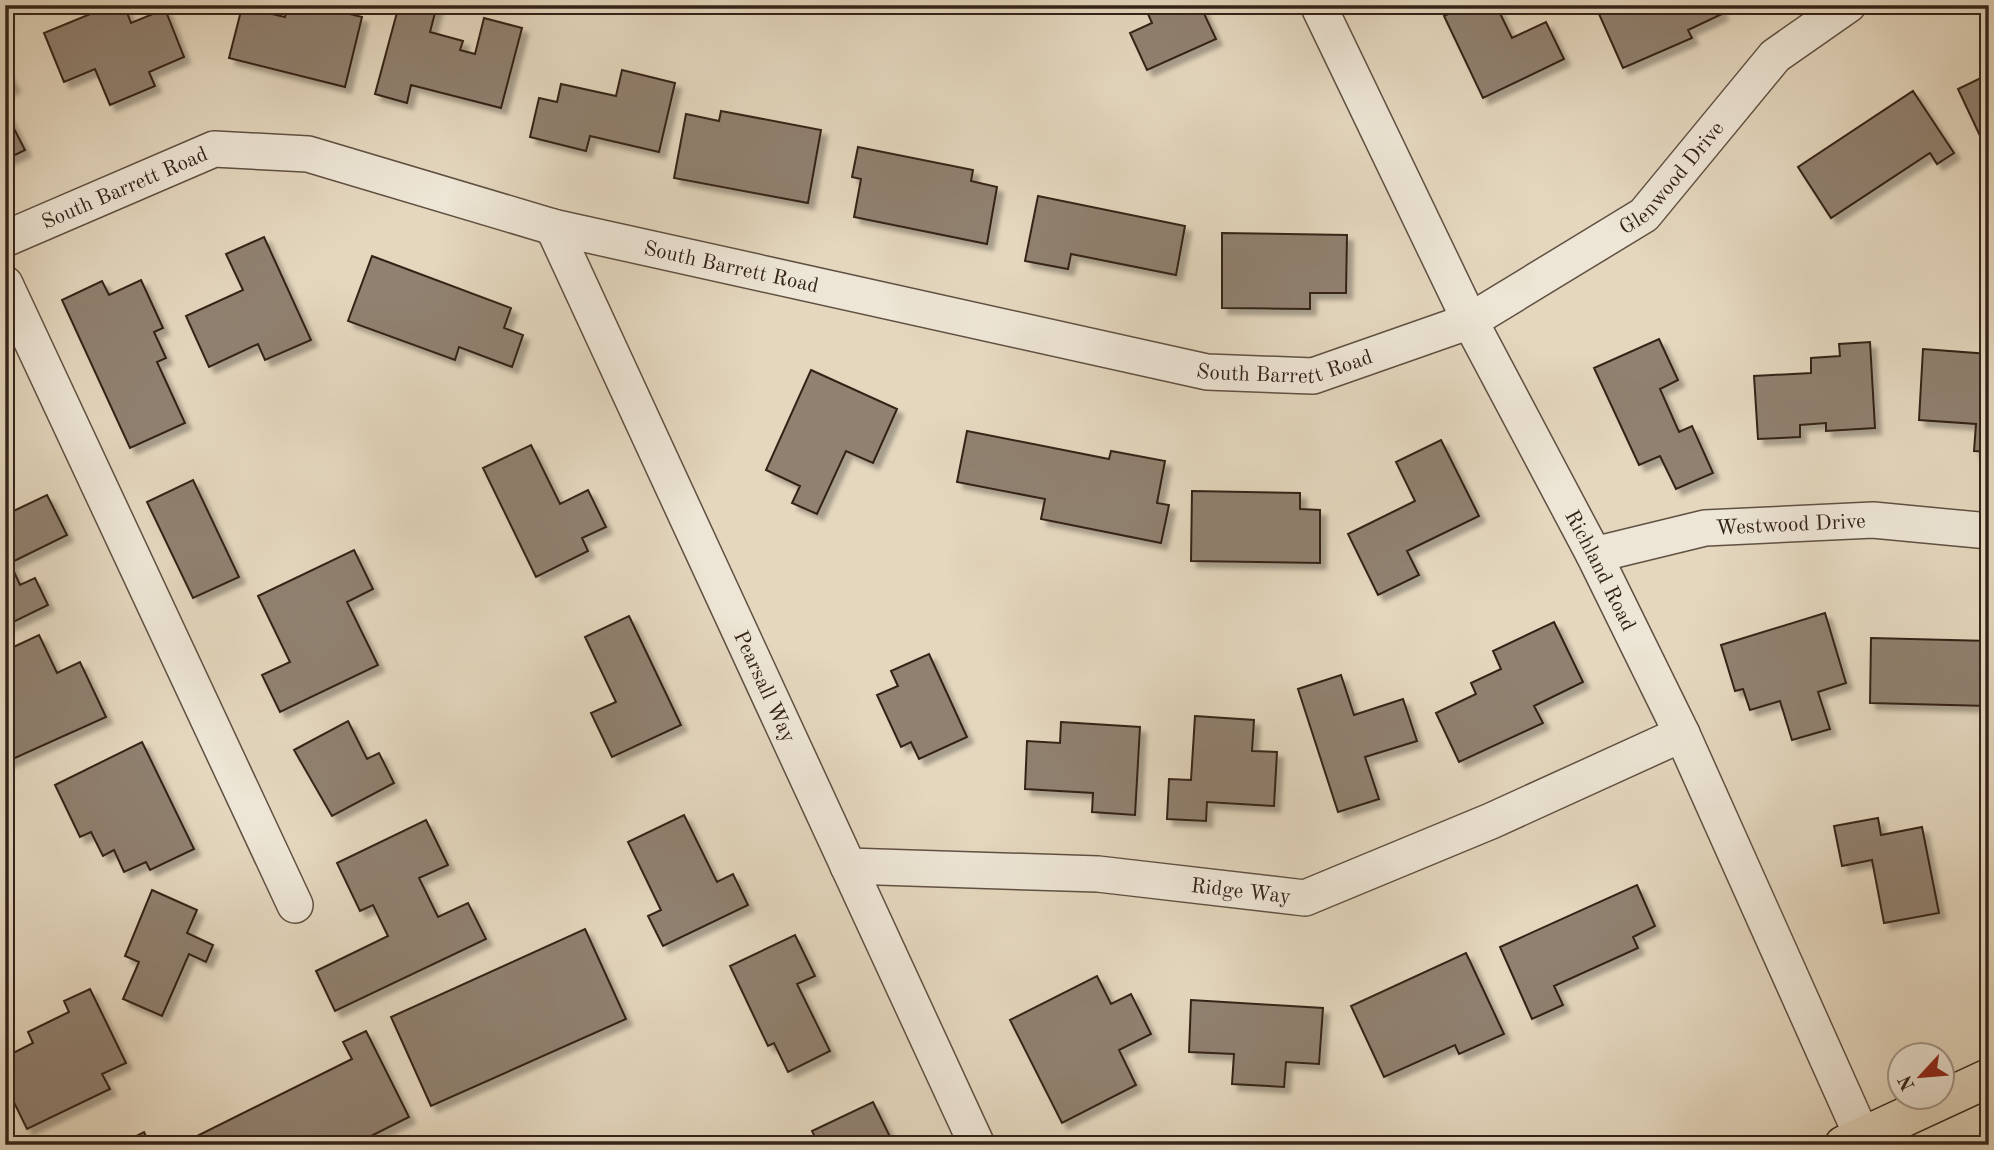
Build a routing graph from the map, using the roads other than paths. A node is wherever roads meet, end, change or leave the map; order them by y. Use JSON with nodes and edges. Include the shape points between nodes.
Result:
{"nodes":[{"id":1,"x":1318,"y":5,"type":"edge"},
{"id":2,"x":1848,"y":5,"type":"edge"},
{"id":3,"x":553,"y":227,"type":"junction"},
{"id":4,"x":5,"y":239,"type":"edge"},
{"id":5,"x":5,"y":284,"type":"edge"},
{"id":6,"x":1470,"y":321,"type":"junction"},
{"id":7,"x":1989,"y":531,"type":"edge"},
{"id":8,"x":1594,"y":555,"type":"junction"},
{"id":9,"x":1682,"y":734,"type":"junction"},
{"id":10,"x":848,"y":866,"type":"junction"},
{"id":11,"x":295,"y":905,"type":"dead end"},
{"id":12,"x":1989,"y":1078,"type":"edge"},
{"id":13,"x":1857,"y":1142,"type":"edge"},
{"id":14,"x":977,"y":1145,"type":"edge"}],
"edges":[{"from":1,"to":6,"type":"street","name":"Richland Road"},
{"from":2,"to":6,"type":"street","name":"Glenwood Drive","via":[[1775,56],[1644,215]]},
{"from":3,"to":4,"type":"street","name":"South Barrett Road","via":[[308,154],[215,149]]},
{"from":3,"to":6,"type":"street","name":"South Barrett Road","via":[[1207,372],[1313,376]]},
{"from":3,"to":10,"type":"street","name":"Pearsall Way"},
{"from":5,"to":11,"type":"street"},
{"from":6,"to":8,"type":"street","name":"Richland Road"},
{"from":7,"to":8,"type":"street","name":"Westwood Drive","via":[[1873,520],[1705,527]]},
{"from":8,"to":9,"type":"street","name":"Richland Road"},
{"from":9,"to":10,"type":"street","name":"Ridge Way","via":[[1491,821],[1305,898],[1098,874]]},
{"from":9,"to":13,"type":"street","name":"Richland Road"},
{"from":10,"to":14,"type":"street","name":"Pearsall Way"},
{"from":12,"to":13,"type":"highway"}]}
